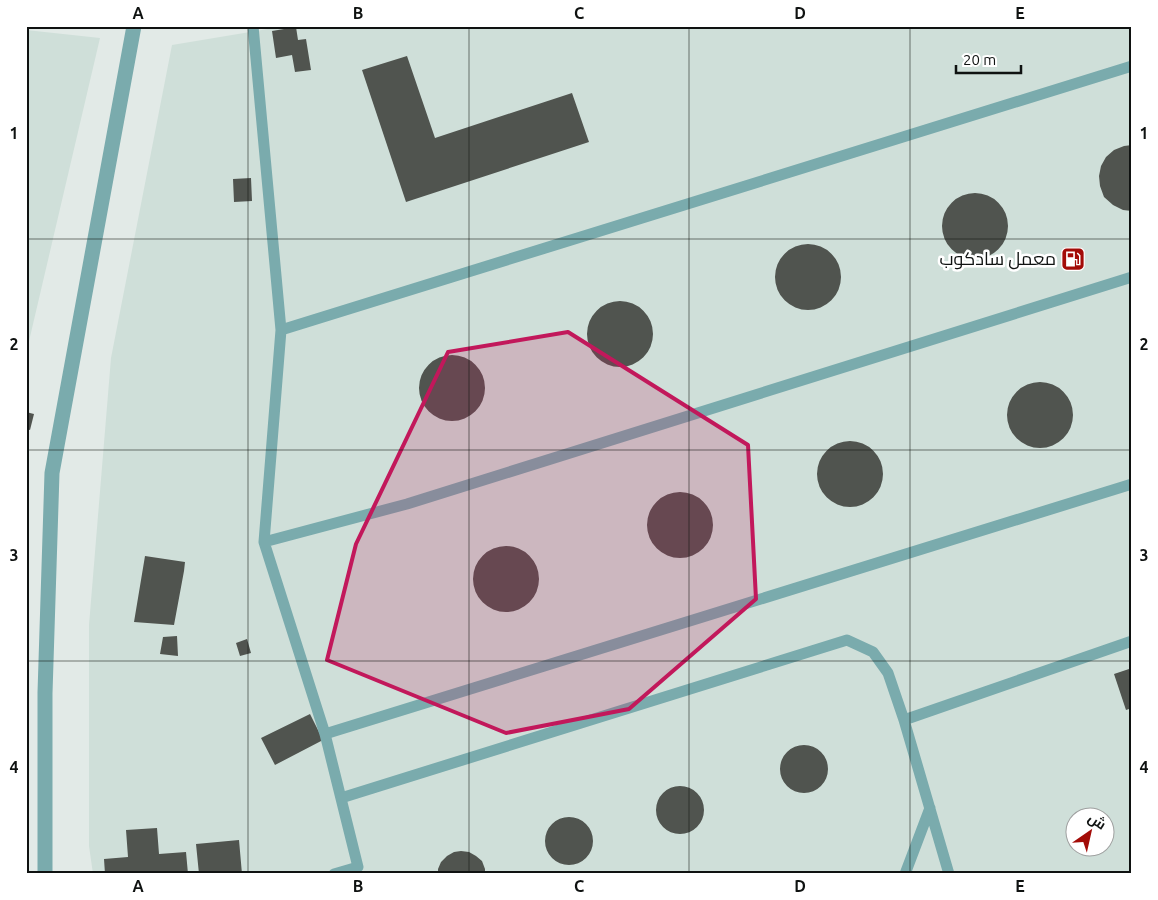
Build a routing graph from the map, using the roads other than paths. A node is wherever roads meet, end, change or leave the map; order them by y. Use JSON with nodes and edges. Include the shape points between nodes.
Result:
{"nodes":[{"id":1,"x":134,"y":26,"type":"edge"},
{"id":2,"x":253,"y":26,"type":"edge"},
{"id":3,"x":1132,"y":66,"type":"edge"},
{"id":4,"x":1132,"y":278,"type":"edge"},
{"id":5,"x":281,"y":330,"type":"junction"},
{"id":6,"x":1132,"y":484,"type":"edge"},
{"id":7,"x":264,"y":542,"type":"junction"},
{"id":8,"x":1132,"y":641,"type":"edge"},
{"id":9,"x":904,"y":720,"type":"junction"},
{"id":10,"x":325,"y":734,"type":"junction"},
{"id":11,"x":341,"y":798,"type":"junction"},
{"id":12,"x":930,"y":808,"type":"junction"},
{"id":13,"x":359,"y":870,"type":"edge"},
{"id":14,"x":45,"y":874,"type":"edge"},
{"id":15,"x":334,"y":874,"type":"edge"},
{"id":16,"x":905,"y":874,"type":"edge"},
{"id":17,"x":949,"y":874,"type":"edge"}],
"edges":[{"from":1,"to":14,"type":"street","via":[[52,473],[45,693]]},
{"from":2,"to":5,"type":"lane"},
{"from":3,"to":5,"type":"lane"},
{"from":4,"to":7,"type":"lane","via":[[417,501]]},
{"from":5,"to":7,"type":"lane"},
{"from":6,"to":10,"type":"lane"},
{"from":7,"to":10,"type":"lane"},
{"from":8,"to":9,"type":"lane"},
{"from":9,"to":11,"type":"lane","via":[[888,673],[873,652],[847,640]]},
{"from":9,"to":12,"type":"lane"},
{"from":10,"to":11,"type":"lane"},
{"from":11,"to":13,"type":"lane"},
{"from":12,"to":16,"type":"lane"},
{"from":12,"to":17,"type":"lane"},
{"from":13,"to":15,"type":"lane"}]}
